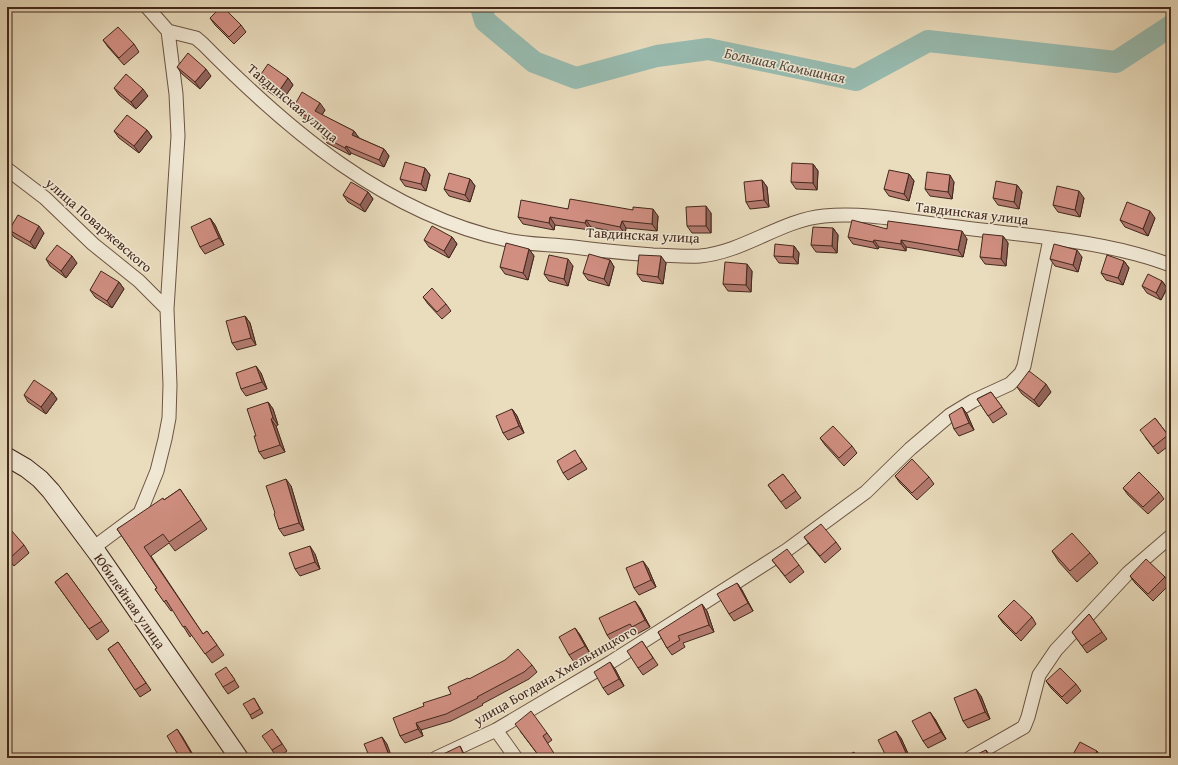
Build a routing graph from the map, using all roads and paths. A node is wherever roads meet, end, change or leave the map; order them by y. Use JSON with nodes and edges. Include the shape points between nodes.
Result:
{"nodes":[{"id":1,"x":147,"y":7,"type":"edge"},
{"id":2,"x":168,"y":31,"type":"junction"},
{"id":3,"x":7,"y":168,"type":"edge"},
{"id":4,"x":1050,"y":239,"type":"junction"},
{"id":5,"x":1171,"y":265,"type":"edge"},
{"id":6,"x":167,"y":309,"type":"junction"},
{"id":7,"x":7,"y":457,"type":"edge"},
{"id":8,"x":1171,"y":536,"type":"edge"},
{"id":9,"x":93,"y":548,"type":"junction"},
{"id":10,"x":496,"y":730,"type":"junction"},
{"id":11,"x":238,"y":758,"type":"edge"},
{"id":12,"x":436,"y":758,"type":"edge"},
{"id":13,"x":516,"y":758,"type":"edge"},
{"id":14,"x":970,"y":758,"type":"edge"}],
"edges":[{"from":1,"to":2,"type":"street"},
{"from":2,"to":4,"type":"street","name":"Тавдинская улица","via":[[196,38],[304,138],[366,181],[411,206],[450,223],[509,241],[612,252],[701,256],[718,253],[820,216],[841,215]]},
{"from":2,"to":6,"type":"street","via":[[178,136]]},
{"from":3,"to":6,"type":"street","name":"улица Поваржевского","via":[[45,198]]},
{"from":4,"to":5,"type":"street","name":"Тавдинская улица","via":[[1138,254]]},
{"from":4,"to":10,"type":"street","name":"улица Богдана Хмельницкого","via":[[1024,366],[1010,384],[950,415],[866,492],[787,550],[611,662]]},
{"from":6,"to":9,"type":"street","via":[[170,406],[157,471],[140,513]]},
{"from":7,"to":9,"type":"street","name":"Юбилейная улица","via":[[40,479]]},
{"from":8,"to":14,"type":"street","via":[[1128,573],[1056,650],[1039,675],[1024,727]]},
{"from":9,"to":11,"type":"street","name":"Юбилейная улица"},
{"from":10,"to":12,"type":"street","name":"улица Богдана Хмельницкого"},
{"from":10,"to":13,"type":"street"}]}
